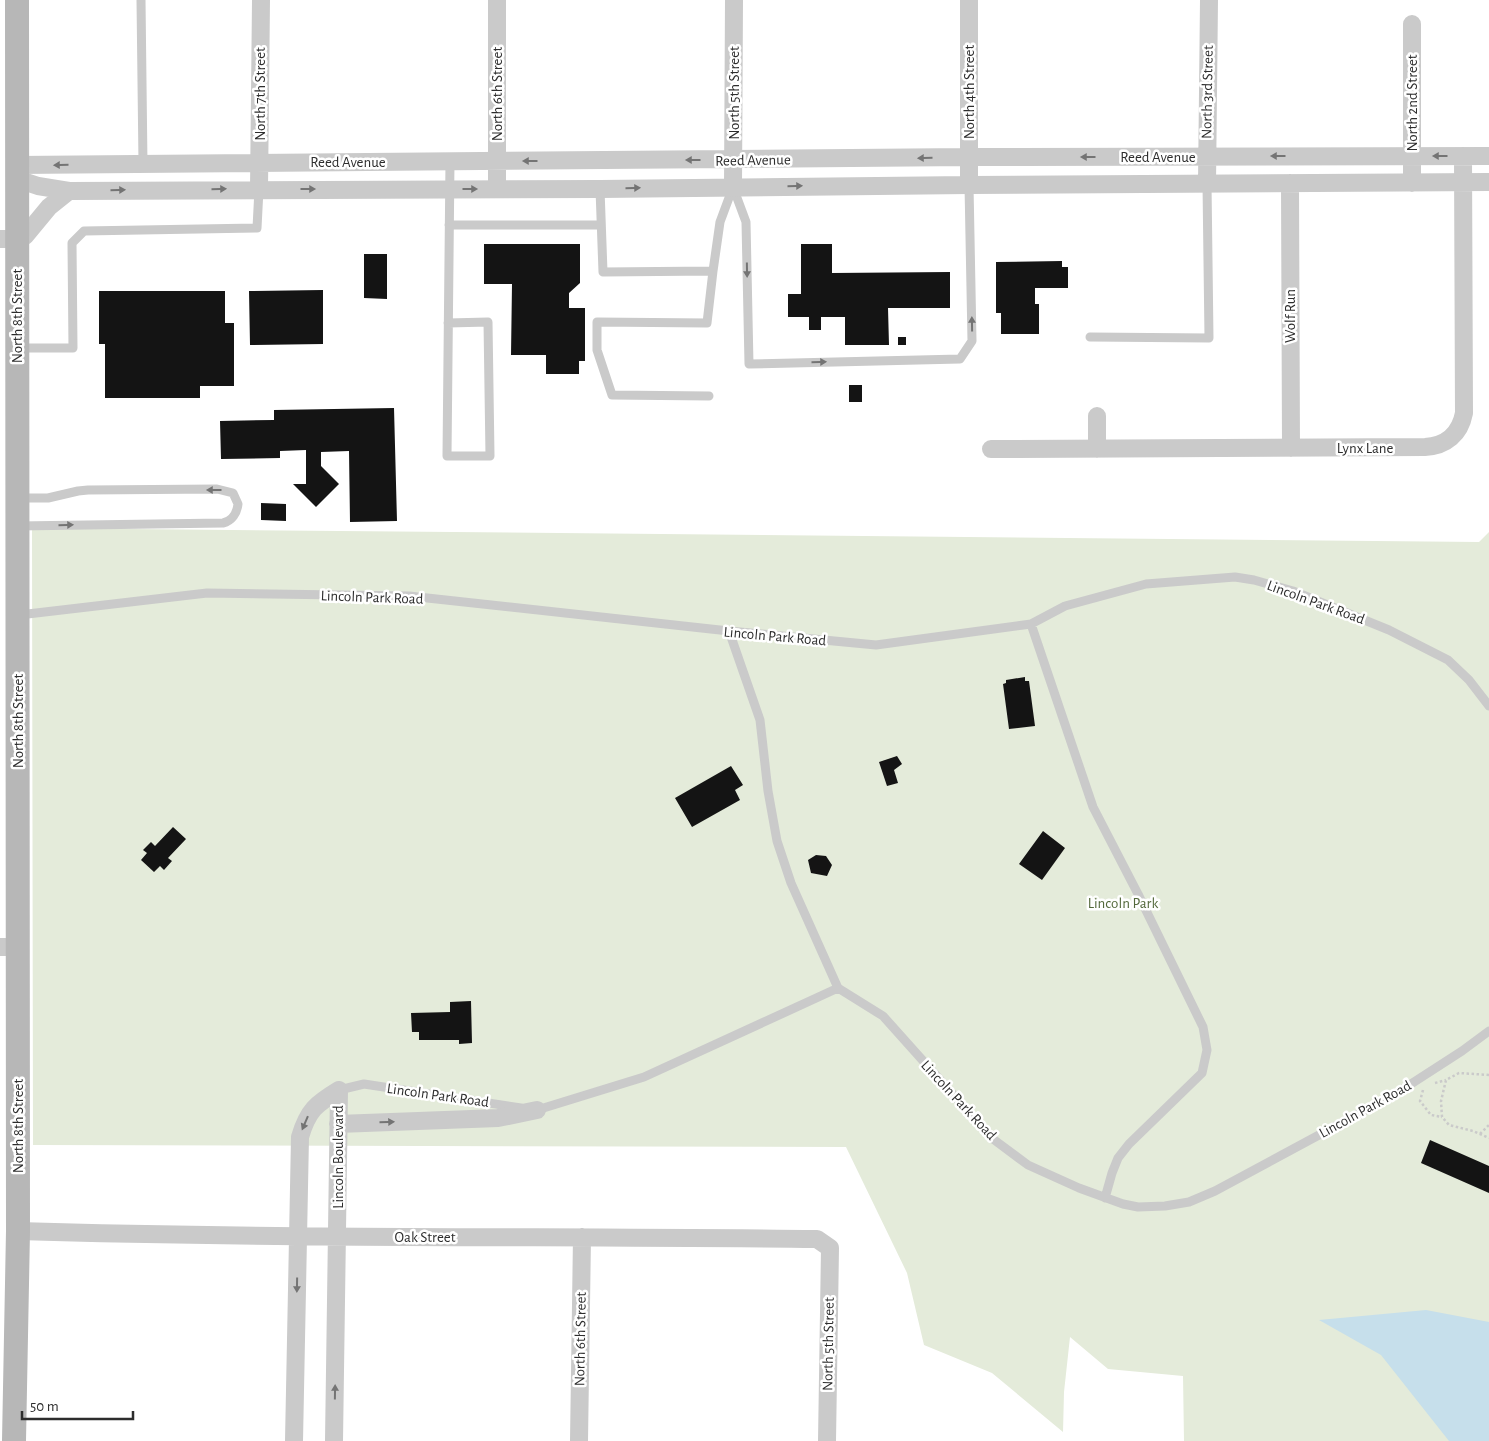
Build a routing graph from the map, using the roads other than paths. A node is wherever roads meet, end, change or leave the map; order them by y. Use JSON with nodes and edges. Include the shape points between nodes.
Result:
{"nodes":[{"id":1,"x":18,"y":0,"type":"edge"},
{"id":2,"x":141,"y":0,"type":"edge"},
{"id":3,"x":261,"y":0,"type":"edge"},
{"id":4,"x":497,"y":0,"type":"edge"},
{"id":5,"x":734,"y":0,"type":"edge"},
{"id":6,"x":969,"y":0,"type":"edge"},
{"id":7,"x":1209,"y":0,"type":"edge"},
{"id":8,"x":1412,"y":24,"type":"dead end"},
{"id":9,"x":1412,"y":156,"type":"junction"},
{"id":10,"x":1463,"y":156,"type":"junction"},
{"id":11,"x":1489,"y":156,"type":"edge"},
{"id":12,"x":1206,"y":157,"type":"junction"},
{"id":13,"x":969,"y":158,"type":"junction"},
{"id":14,"x":734,"y":160,"type":"junction"},
{"id":15,"x":450,"y":161,"type":"junction"},
{"id":16,"x":497,"y":161,"type":"junction"},
{"id":17,"x":260,"y":163,"type":"junction"},
{"id":18,"x":143,"y":164,"type":"junction"},
{"id":19,"x":17,"y":172,"type":"junction"},
{"id":20,"x":1463,"y":182,"type":"junction"},
{"id":21,"x":1489,"y":182,"type":"edge"},
{"id":22,"x":1290,"y":183,"type":"junction"},
{"id":23,"x":1412,"y":183,"type":"junction"},
{"id":24,"x":1206,"y":184,"type":"junction"},
{"id":25,"x":969,"y":185,"type":"junction"},
{"id":26,"x":734,"y":187,"type":"junction"},
{"id":27,"x":259,"y":189,"type":"junction"},
{"id":28,"x":449,"y":189,"type":"junction"},
{"id":29,"x":497,"y":189,"type":"junction"},
{"id":30,"x":600,"y":189,"type":"junction"},
{"id":31,"x":69,"y":191,"type":"junction"},
{"id":32,"x":449,"y":225,"type":"junction"},
{"id":33,"x":601,"y":225,"type":"junction"},
{"id":34,"x":8,"y":239,"type":"edge"},
{"id":35,"x":713,"y":271,"type":"junction"},
{"id":36,"x":448,"y":323,"type":"junction"},
{"id":37,"x":1090,"y":337,"type":"dead end"},
{"id":38,"x":17,"y":348,"type":"junction"},
{"id":39,"x":710,"y":396,"type":"dead end"},
{"id":40,"x":1096,"y":416,"type":"dead end"},
{"id":41,"x":1291,"y":448,"type":"junction"},
{"id":42,"x":1096,"y":449,"type":"junction"},
{"id":43,"x":991,"y":450,"type":"dead end"},
{"id":44,"x":17,"y":498,"type":"junction"},
{"id":45,"x":17,"y":526,"type":"junction"},
{"id":46,"x":18,"y":615,"type":"junction"},
{"id":47,"x":1031,"y":624,"type":"junction"},
{"id":48,"x":729,"y":631,"type":"junction"},
{"id":49,"x":1489,"y":706,"type":"edge"},
{"id":50,"x":9,"y":947,"type":"edge"},
{"id":51,"x":838,"y":988,"type":"junction"},
{"id":52,"x":1489,"y":1031,"type":"edge"},
{"id":53,"x":339,"y":1090,"type":"junction"},
{"id":54,"x":537,"y":1110,"type":"junction"},
{"id":55,"x":338,"y":1124,"type":"junction"},
{"id":56,"x":1105,"y":1198,"type":"junction"},
{"id":57,"x":18,"y":1231,"type":"junction"},
{"id":58,"x":582,"y":1236,"type":"junction"},
{"id":59,"x":298,"y":1237,"type":"junction"},
{"id":60,"x":338,"y":1237,"type":"junction"},
{"id":61,"x":830,"y":1248,"type":"joint"},
{"id":62,"x":14,"y":1441,"type":"edge"},
{"id":63,"x":294,"y":1441,"type":"edge"},
{"id":64,"x":334,"y":1441,"type":"edge"},
{"id":65,"x":579,"y":1441,"type":"edge"},
{"id":66,"x":827,"y":1441,"type":"edge"}],
"edges":[{"from":1,"to":19,"type":"street","name":"North 8th Street"},
{"from":2,"to":18,"type":"lane"},
{"from":3,"to":17,"type":"street","name":"North 7th Street"},
{"from":4,"to":16,"type":"street","name":"North 6th Street"},
{"from":5,"to":14,"type":"street","name":"North 5th Street"},
{"from":6,"to":13,"type":"street","name":"North 4th Street"},
{"from":7,"to":12,"type":"street","name":"North 3rd Street"},
{"from":8,"to":9,"type":"street","name":"North 2nd Street"},
{"from":10,"to":9,"type":"street","name":"Reed Avenue","one_way":true},
{"from":9,"to":12,"type":"street","name":"Reed Avenue","one_way":true},
{"from":9,"to":23,"type":"street","name":"North 2nd Street"},
{"from":10,"to":11,"type":"street","name":"Reed Avenue"},
{"from":10,"to":20,"type":"street","name":"Lynx Lane"},
{"from":12,"to":13,"type":"street","name":"Reed Avenue","one_way":true},
{"from":12,"to":24,"type":"street","name":"North 3rd Street"},
{"from":13,"to":14,"type":"street","name":"Reed Avenue","one_way":true},
{"from":13,"to":25,"type":"street","name":"North 4th Street"},
{"from":14,"to":16,"type":"street","name":"Reed Avenue","one_way":true},
{"from":14,"to":26,"type":"street","name":"North 5th Street"},
{"from":15,"to":16,"type":"street","name":"Reed Avenue"},
{"from":15,"to":17,"type":"street","name":"Reed Avenue"},
{"from":15,"to":28,"type":"lane"},
{"from":16,"to":29,"type":"street","name":"North 6th Street"},
{"from":17,"to":18,"type":"street","name":"Reed Avenue"},
{"from":17,"to":27,"type":"street","name":"North 7th Street"},
{"from":18,"to":19,"type":"street","name":"Reed Avenue","one_way":true},
{"from":19,"to":31,"type":"street","name":"Reed Avenue","via":[[38,186]]},
{"from":19,"to":34,"type":"street","name":"North 8th Street"},
{"from":20,"to":21,"type":"street","name":"Reed Avenue"},
{"from":20,"to":23,"type":"street","name":"Reed Avenue"},
{"from":20,"to":41,"type":"street","name":"Lynx Lane","via":[[1464,414],[1460,427],[1451,438],[1434,447]]},
{"from":22,"to":23,"type":"street","name":"Reed Avenue"},
{"from":22,"to":24,"type":"street","name":"Reed Avenue"},
{"from":22,"to":41,"type":"street","name":"Wolf Run"},
{"from":24,"to":25,"type":"street","name":"Reed Avenue"},
{"from":24,"to":37,"type":"lane","via":[[1209,338]]},
{"from":26,"to":25,"type":"street","name":"Reed Avenue","one_way":true},
{"from":26,"to":25,"type":"lane","one_way":true,"via":[[746,222],[749,364],[960,359],[972,341]]},
{"from":30,"to":26,"type":"street","name":"Reed Avenue","one_way":true},
{"from":26,"to":35,"type":"lane","via":[[720,222]]},
{"from":27,"to":28,"type":"street","name":"Reed Avenue","one_way":true},
{"from":31,"to":27,"type":"street","name":"Reed Avenue","one_way":true},
{"from":27,"to":38,"type":"lane","via":[[257,228],[84,231],[72,243],[73,348]]},
{"from":28,"to":29,"type":"street","name":"Reed Avenue","one_way":true},
{"from":28,"to":32,"type":"lane"},
{"from":29,"to":30,"type":"street","name":"Reed Avenue"},
{"from":30,"to":33,"type":"lane"},
{"from":31,"to":34,"type":"street","via":[[49,207],[29,232],[21,238]]},
{"from":32,"to":33,"type":"lane"},
{"from":32,"to":36,"type":"lane"},
{"from":33,"to":35,"type":"lane","via":[[603,272]]},
{"from":34,"to":38,"type":"street","name":"North 8th Street"},
{"from":35,"to":39,"type":"lane","via":[[707,323],[597,322],[596,350],[612,395]]},
{"from":36,"to":36,"type":"lane","via":[[447,456],[490,456],[488,322]]},
{"from":38,"to":44,"type":"street","name":"North 8th Street"},
{"from":40,"to":42,"type":"street"},
{"from":41,"to":42,"type":"street","name":"Lynx Lane"},
{"from":42,"to":43,"type":"street","name":"Lynx Lane"},
{"from":44,"to":45,"type":"street","name":"North 8th Street"},
{"from":45,"to":44,"type":"lane","one_way":true,"via":[[223,523],[234,515],[238,504],[233,493],[218,489],[88,490],[48,498]]},
{"from":45,"to":46,"type":"street","name":"North 8th Street"},
{"from":46,"to":48,"type":"lane","name":"Lincoln Park Road","via":[[207,593],[409,596]]},
{"from":46,"to":50,"type":"street","name":"North 8th Street"},
{"from":47,"to":48,"type":"lane","name":"Lincoln Park Road","via":[[876,645]]},
{"from":47,"to":49,"type":"lane","name":"Lincoln Park Road","via":[[1065,606],[1146,584],[1235,577],[1254,580],[1293,590],[1388,630],[1448,660]]},
{"from":47,"to":56,"type":"lane","via":[[1093,807],[1204,1027],[1207,1050],[1202,1073],[1118,1158]]},
{"from":48,"to":51,"type":"lane","via":[[760,720],[777,841],[791,883]]},
{"from":50,"to":57,"type":"street","name":"North 8th Street"},
{"from":51,"to":54,"type":"lane","name":"Lincoln Park Road","via":[[644,1077]]},
{"from":51,"to":56,"type":"lane","name":"Lincoln Park Road","via":[[883,1016],[993,1139],[1028,1165]]},
{"from":52,"to":56,"type":"lane","name":"Lincoln Park Road","via":[[1397,1092],[1190,1202],[1138,1207]]},
{"from":53,"to":54,"type":"lane","name":"Lincoln Park Road","via":[[364,1084]]},
{"from":53,"to":55,"type":"street","name":"Lincoln Boulevard"},
{"from":53,"to":59,"type":"street","name":"Lincoln Boulevard","one_way":true,"via":[[314,1107],[305,1120],[300,1137]]},
{"from":55,"to":54,"type":"street","name":"Lincoln Park Road","one_way":true,"via":[[498,1118]]},
{"from":55,"to":60,"type":"street","name":"Lincoln Boulevard"},
{"from":57,"to":59,"type":"street","name":"Oak Street"},
{"from":57,"to":62,"type":"street","name":"North 8th Street"},
{"from":58,"to":60,"type":"street","name":"Oak Street"},
{"from":58,"to":61,"type":"street","name":"Oak Street","via":[[817,1239]]},
{"from":58,"to":65,"type":"street","name":"North 6th Street"},
{"from":59,"to":60,"type":"street","name":"Oak Street"},
{"from":59,"to":63,"type":"street","name":"Lincoln Boulevard","one_way":true},
{"from":64,"to":60,"type":"street","name":"Lincoln Boulevard","one_way":true},
{"from":61,"to":66,"type":"street","name":"North 5th Street"}]}
